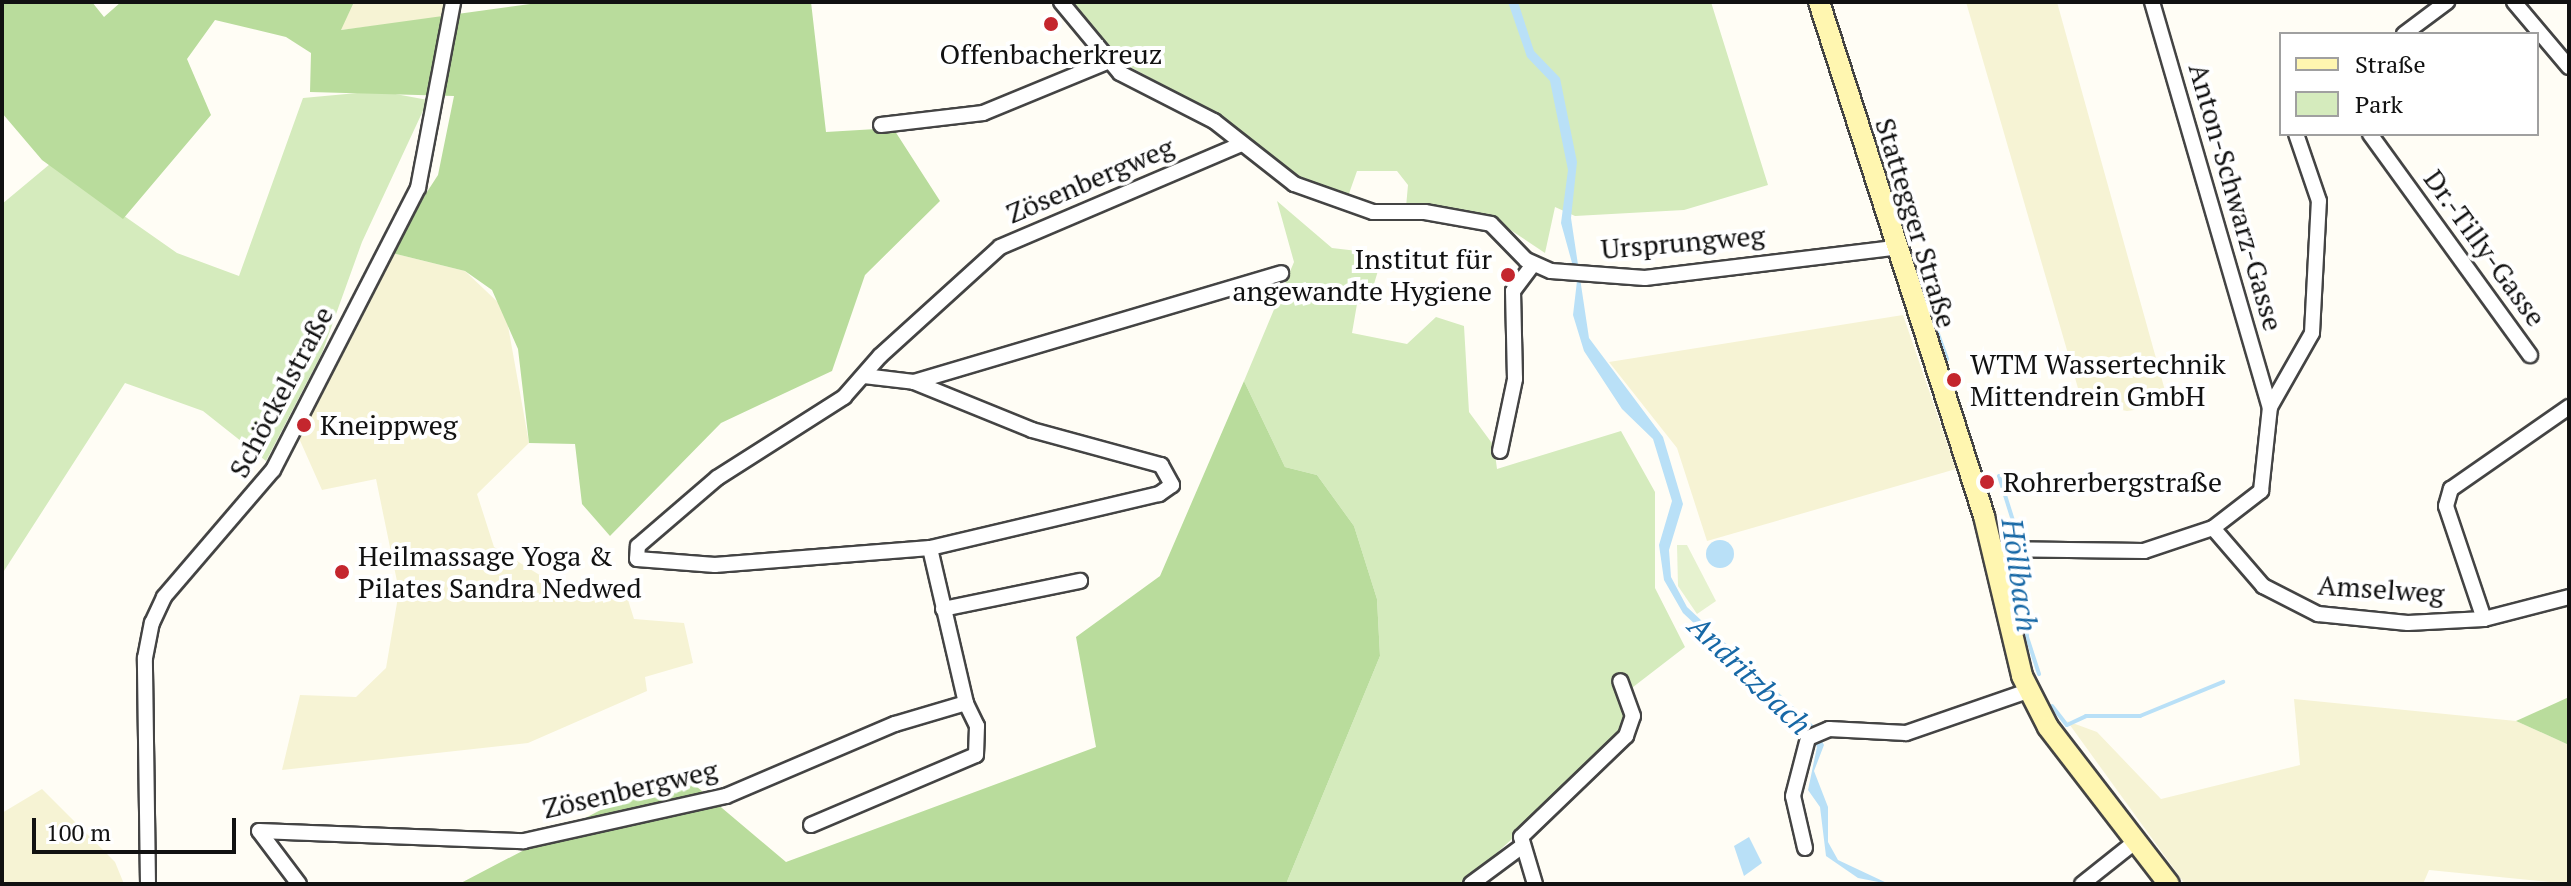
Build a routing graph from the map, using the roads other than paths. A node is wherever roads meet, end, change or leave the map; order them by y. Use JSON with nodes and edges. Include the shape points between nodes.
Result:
{"nodes":[{"id":1,"x":453,"y":2,"type":"edge"},
{"id":2,"x":1061,"y":2,"type":"edge"},
{"id":3,"x":1819,"y":2,"type":"edge"},
{"id":4,"x":2152,"y":2,"type":"edge"},
{"id":5,"x":2447,"y":2,"type":"edge"},
{"id":6,"x":2514,"y":2,"type":"edge"},
{"id":7,"x":2407,"y":32,"type":"edge"},
{"id":8,"x":1107,"y":62,"type":"junction"},
{"id":9,"x":2569,"y":67,"type":"edge"},
{"id":10,"x":881,"y":125,"type":"dead end"},
{"id":11,"x":2297,"y":136,"type":"edge"},
{"id":12,"x":2371,"y":136,"type":"edge"},
{"id":13,"x":1242,"y":144,"type":"junction"},
{"id":14,"x":1894,"y":248,"type":"junction"},
{"id":15,"x":1533,"y":264,"type":"junction"},
{"id":16,"x":1281,"y":273,"type":"dead end"},
{"id":17,"x":2530,"y":355,"type":"dead end"},
{"id":18,"x":864,"y":376,"type":"junction"},
{"id":19,"x":914,"y":382,"type":"junction"},
{"id":20,"x":2270,"y":407,"type":"junction"},
{"id":21,"x":2569,"y":407,"type":"edge"},
{"id":22,"x":1500,"y":451,"type":"dead end"},
{"id":23,"x":2213,"y":528,"type":"junction"},
{"id":24,"x":930,"y":548,"type":"junction"},
{"id":25,"x":2010,"y":550,"type":"junction"},
{"id":26,"x":1080,"y":581,"type":"dead end"},
{"id":27,"x":2569,"y":597,"type":"edge"},
{"id":28,"x":943,"y":609,"type":"junction"},
{"id":29,"x":2484,"y":619,"type":"junction"},
{"id":30,"x":1620,"y":681,"type":"dead end"},
{"id":31,"x":2028,"y":691,"type":"junction"},
{"id":32,"x":966,"y":703,"type":"junction"},
{"id":33,"x":811,"y":825,"type":"dead end"},
{"id":34,"x":2136,"y":841,"type":"junction"},
{"id":35,"x":1521,"y":847,"type":"junction"},
{"id":36,"x":1805,"y":848,"type":"dead end"},
{"id":37,"x":148,"y":884,"type":"edge"},
{"id":38,"x":299,"y":884,"type":"edge"},
{"id":39,"x":1471,"y":884,"type":"edge"},
{"id":40,"x":1535,"y":884,"type":"edge"},
{"id":41,"x":2082,"y":884,"type":"edge"},
{"id":42,"x":2169,"y":884,"type":"edge"}],
"edges":[{"from":1,"to":37,"type":"street","name":"Schöckelstraße","via":[[418,188],[273,470],[164,597],[152,623],[145,658]]},
{"from":2,"to":8,"type":"street","name":"Ursprungweg"},
{"from":3,"to":14,"type":"main road","name":"Stattegger Straße"},
{"from":4,"to":20,"type":"street","name":"Anton-Schwarz-Gasse"},
{"from":5,"to":7,"type":"street"},
{"from":6,"to":9,"type":"street"},
{"from":8,"to":10,"type":"street","via":[[983,113]]},
{"from":8,"to":13,"type":"street","name":"Ursprungweg","via":[[1187,104]]},
{"from":11,"to":20,"type":"street","via":[[2319,201],[2312,333]]},
{"from":12,"to":17,"type":"street","name":"Dr.-Tilly-Gasse"},
{"from":13,"to":15,"type":"street","name":"Ursprungweg","via":[[1332,204],[1491,224]]},
{"from":13,"to":18,"type":"street","name":"Zösenbergweg","via":[[1000,247]]},
{"from":14,"to":15,"type":"street","name":"Ursprungweg","via":[[1659,276],[1579,276]]},
{"from":14,"to":25,"type":"main road","name":"Stattegger Straße"},
{"from":15,"to":22,"type":"street","via":[[1513,291],[1515,379]]},
{"from":16,"to":19,"type":"street","name":"Zösenbergweg"},
{"from":18,"to":19,"type":"street","name":"Zösenbergweg"},
{"from":18,"to":24,"type":"street","name":"Zösenbergweg","via":[[833,405],[717,478],[634,556],[646,563],[715,565]]},
{"from":19,"to":24,"type":"street","name":"Zösenbergweg","via":[[1032,430],[1161,465],[1174,479],[1159,494]]},
{"from":20,"to":23,"type":"street","via":[[2263,431],[2266,482],[2249,504]]},
{"from":21,"to":29,"type":"street","name":"Amselweg","via":[[2451,489],[2446,506]]},
{"from":23,"to":25,"type":"street","via":[[2141,551]]},
{"from":23,"to":29,"type":"street","name":"Amselweg","via":[[2263,586],[2301,610],[2408,623]]},
{"from":24,"to":28,"type":"street"},
{"from":25,"to":31,"type":"main road","name":"Stattegger Straße"},
{"from":26,"to":28,"type":"street"},
{"from":27,"to":29,"type":"street","name":"Amselweg"},
{"from":28,"to":32,"type":"street"},
{"from":30,"to":35,"type":"street","via":[[1629,695],[1626,736],[1523,833]]},
{"from":31,"to":34,"type":"main road","name":"Stattegger Straße"},
{"from":31,"to":36,"type":"street","via":[[1906,733],[1815,735],[1793,796]]},
{"from":32,"to":33,"type":"street","via":[[977,726],[976,755]]},
{"from":32,"to":38,"type":"street","name":"Zösenbergweg","via":[[895,724],[726,796],[524,841],[259,831]]},
{"from":34,"to":41,"type":"street"},
{"from":34,"to":42,"type":"main road","name":"Stattegger Straße"},
{"from":35,"to":39,"type":"street"},
{"from":35,"to":40,"type":"street"}]}
